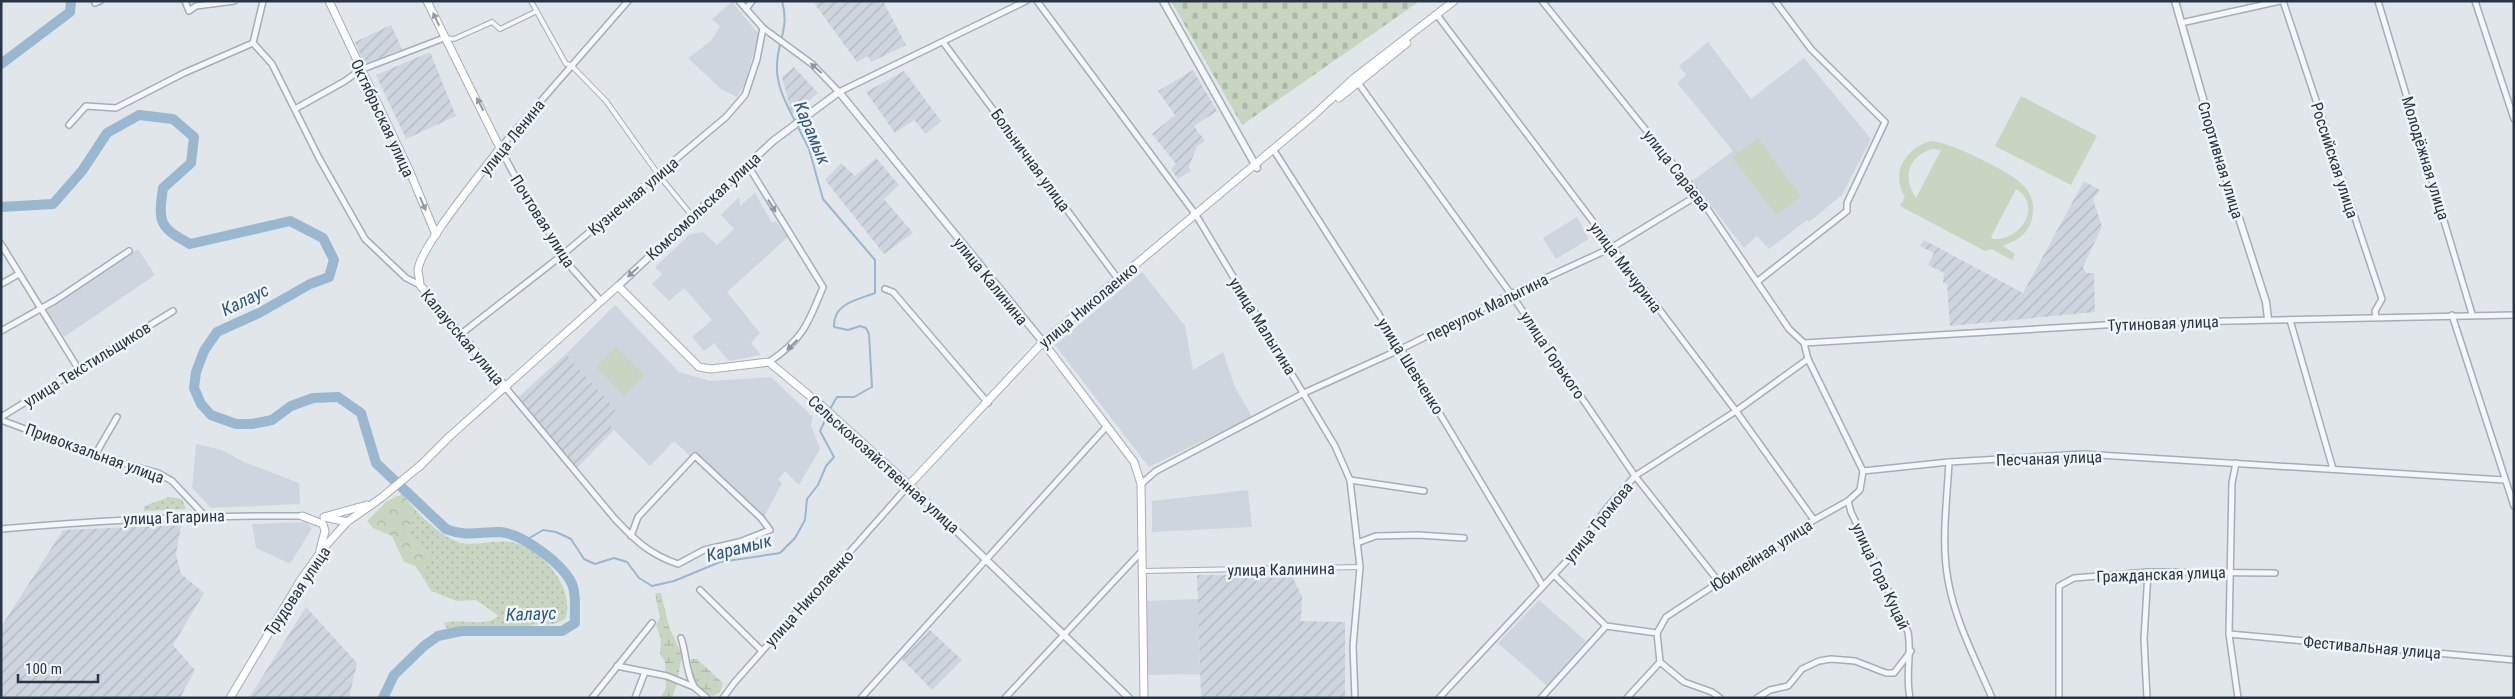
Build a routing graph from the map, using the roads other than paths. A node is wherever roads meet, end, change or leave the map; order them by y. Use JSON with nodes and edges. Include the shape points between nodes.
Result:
{"nodes":[{"id":1,"x":185,"y":1,"type":"edge"},
{"id":2,"x":234,"y":1,"type":"edge"},
{"id":3,"x":263,"y":1,"type":"edge"},
{"id":4,"x":329,"y":1,"type":"edge"},
{"id":5,"x":427,"y":1,"type":"edge"},
{"id":6,"x":531,"y":1,"type":"edge"},
{"id":7,"x":628,"y":1,"type":"edge"},
{"id":8,"x":739,"y":1,"type":"edge"},
{"id":9,"x":752,"y":1,"type":"edge"},
{"id":10,"x":1026,"y":1,"type":"edge"},
{"id":11,"x":1037,"y":1,"type":"edge"},
{"id":12,"x":1163,"y":1,"type":"edge"},
{"id":13,"x":1454,"y":1,"type":"edge"},
{"id":14,"x":1460,"y":1,"type":"edge"},
{"id":15,"x":1542,"y":1,"type":"edge"},
{"id":16,"x":1775,"y":1,"type":"edge"},
{"id":17,"x":2175,"y":1,"type":"edge"},
{"id":18,"x":2281,"y":1,"type":"edge"},
{"id":19,"x":2378,"y":1,"type":"edge"},
{"id":20,"x":2475,"y":1,"type":"edge"},
{"id":21,"x":746,"y":9,"type":"junction"},
{"id":22,"x":535,"y":12,"type":"junction"},
{"id":23,"x":1438,"y":16,"type":"junction"},
{"id":24,"x":2181,"y":23,"type":"junction"},
{"id":25,"x":763,"y":28,"type":"junction"},
{"id":26,"x":444,"y":38,"type":"junction"},
{"id":27,"x":943,"y":42,"type":"junction"},
{"id":28,"x":253,"y":43,"type":"junction"},
{"id":29,"x":571,"y":66,"type":"junction"},
{"id":30,"x":360,"y":70,"type":"junction"},
{"id":31,"x":1355,"y":80,"type":"junction"},
{"id":32,"x":840,"y":92,"type":"junction"},
{"id":33,"x":295,"y":109,"type":"junction"},
{"id":34,"x":2514,"y":119,"type":"edge"},
{"id":35,"x":69,"y":124,"type":"dead end"},
{"id":36,"x":500,"y":148,"type":"junction"},
{"id":37,"x":1274,"y":151,"type":"junction"},
{"id":38,"x":747,"y":164,"type":"junction"},
{"id":39,"x":1256,"y":167,"type":"junction"},
{"id":40,"x":658,"y":174,"type":"junction"},
{"id":41,"x":1698,"y":195,"type":"junction"},
{"id":42,"x":693,"y":217,"type":"junction"},
{"id":43,"x":1196,"y":217,"type":"junction"},
{"id":44,"x":436,"y":235,"type":"junction"},
{"id":45,"x":1,"y":244,"type":"edge"},
{"id":46,"x":1611,"y":248,"type":"junction"},
{"id":47,"x":129,"y":251,"type":"dead end"},
{"id":48,"x":561,"y":256,"type":"junction"},
{"id":49,"x":19,"y":274,"type":"junction"},
{"id":50,"x":1118,"y":279,"type":"junction"},
{"id":51,"x":1758,"y":281,"type":"junction"},
{"id":52,"x":1,"y":284,"type":"edge"},
{"id":53,"x":420,"y":285,"type":"junction"},
{"id":54,"x":618,"y":286,"type":"junction"},
{"id":55,"x":885,"y":289,"type":"dead end"},
{"id":56,"x":1511,"y":294,"type":"junction"},
{"id":57,"x":601,"y":301,"type":"junction"},
{"id":58,"x":41,"y":310,"type":"junction"},
{"id":59,"x":173,"y":312,"type":"dead end"},
{"id":60,"x":2452,"y":314,"type":"junction"},
{"id":61,"x":2472,"y":314,"type":"junction"},
{"id":62,"x":2514,"y":315,"type":"edge"},
{"id":63,"x":2376,"y":317,"type":"junction"},
{"id":64,"x":2268,"y":319,"type":"junction"},
{"id":65,"x":2290,"y":320,"type":"junction"},
{"id":66,"x":1,"y":331,"type":"edge"},
{"id":67,"x":461,"y":334,"type":"junction"},
{"id":68,"x":1041,"y":343,"type":"junction"},
{"id":69,"x":1804,"y":343,"type":"junction"},
{"id":70,"x":1401,"y":349,"type":"junction"},
{"id":71,"x":1808,"y":360,"type":"junction"},
{"id":72,"x":769,"y":362,"type":"junction"},
{"id":73,"x":79,"y":370,"type":"junction"},
{"id":74,"x":505,"y":388,"type":"junction"},
{"id":75,"x":1304,"y":393,"type":"junction"},
{"id":76,"x":988,"y":403,"type":"junction"},
{"id":77,"x":1736,"y":411,"type":"junction"},
{"id":78,"x":117,"y":417,"type":"dead end"},
{"id":79,"x":1,"y":418,"type":"edge"},
{"id":80,"x":1106,"y":427,"type":"junction"},
{"id":81,"x":96,"y":455,"type":"junction"},
{"id":82,"x":1949,"y":462,"type":"junction"},
{"id":83,"x":2236,"y":463,"type":"junction"},
{"id":84,"x":2333,"y":469,"type":"junction"},
{"id":85,"x":1863,"y":471,"type":"junction"},
{"id":86,"x":1635,"y":476,"type":"junction"},
{"id":87,"x":1350,"y":480,"type":"junction"},
{"id":88,"x":2504,"y":480,"type":"junction"},
{"id":89,"x":1141,"y":484,"type":"junction"},
{"id":90,"x":909,"y":485,"type":"junction"},
{"id":91,"x":1424,"y":491,"type":"dead end"},
{"id":92,"x":381,"y":498,"type":"junction"},
{"id":93,"x":1848,"y":501,"type":"junction"},
{"id":94,"x":2514,"y":506,"type":"edge"},
{"id":95,"x":204,"y":515,"type":"junction"},
{"id":96,"x":302,"y":516,"type":"junction"},
{"id":97,"x":324,"y":517,"type":"junction"},
{"id":98,"x":1814,"y":520,"type":"junction"},
{"id":99,"x":347,"y":522,"type":"junction"},
{"id":100,"x":1,"y":529,"type":"edge"},
{"id":101,"x":631,"y":536,"type":"junction"},
{"id":102,"x":1464,"y":538,"type":"dead end"},
{"id":103,"x":1357,"y":543,"type":"junction"},
{"id":104,"x":1140,"y":552,"type":"junction"},
{"id":105,"x":320,"y":553,"type":"junction"},
{"id":106,"x":987,"y":559,"type":"junction"},
{"id":107,"x":1360,"y":567,"type":"junction"},
{"id":108,"x":1142,"y":571,"type":"junction"},
{"id":109,"x":2148,"y":572,"type":"junction"},
{"id":110,"x":2230,"y":572,"type":"junction"},
{"id":111,"x":2275,"y":572,"type":"dead end"},
{"id":112,"x":1554,"y":574,"type":"junction"},
{"id":113,"x":1719,"y":582,"type":"junction"},
{"id":114,"x":1543,"y":586,"type":"junction"},
{"id":115,"x":700,"y":590,"type":"dead end"},
{"id":116,"x":652,"y":623,"type":"dead end"},
{"id":117,"x":1606,"y":626,"type":"junction"},
{"id":118,"x":1657,"y":633,"type":"junction"},
{"id":119,"x":1063,"y":634,"type":"junction"},
{"id":120,"x":2229,"y":634,"type":"junction"},
{"id":121,"x":681,"y":638,"type":"dead end"},
{"id":122,"x":762,"y":651,"type":"junction"},
{"id":123,"x":1911,"y":651,"type":"junction"},
{"id":124,"x":2514,"y":660,"type":"edge"},
{"id":125,"x":1660,"y":662,"type":"junction"},
{"id":126,"x":617,"y":666,"type":"junction"},
{"id":127,"x":645,"y":672,"type":"junction"},
{"id":128,"x":694,"y":687,"type":"junction"},
{"id":129,"x":230,"y":698,"type":"edge"},
{"id":130,"x":592,"y":698,"type":"edge"},
{"id":131,"x":634,"y":698,"type":"edge"},
{"id":132,"x":707,"y":698,"type":"edge"},
{"id":133,"x":723,"y":698,"type":"edge"},
{"id":134,"x":861,"y":698,"type":"edge"},
{"id":135,"x":1005,"y":698,"type":"edge"},
{"id":136,"x":1128,"y":698,"type":"edge"},
{"id":137,"x":1143,"y":698,"type":"edge"},
{"id":138,"x":1355,"y":698,"type":"edge"},
{"id":139,"x":1439,"y":698,"type":"edge"},
{"id":140,"x":1541,"y":698,"type":"edge"},
{"id":141,"x":1628,"y":698,"type":"edge"},
{"id":142,"x":1720,"y":698,"type":"edge"},
{"id":143,"x":1757,"y":698,"type":"edge"},
{"id":144,"x":1910,"y":698,"type":"edge"},
{"id":145,"x":1992,"y":698,"type":"edge"},
{"id":146,"x":2059,"y":698,"type":"edge"},
{"id":147,"x":2147,"y":698,"type":"edge"},
{"id":148,"x":2238,"y":698,"type":"edge"}],
"edges":[{"from":1,"to":2,"type":"street","via":[[188,11],[196,6]]},
{"from":3,"to":28,"type":"street"},
{"from":4,"to":30,"type":"main road","name":"Октябрьская улица"},
{"from":26,"to":5,"type":"main road","name":"Почтовая улица","one_way":true},
{"from":6,"to":22,"type":"street"},
{"from":7,"to":29,"type":"street","name":"улица Ленина"},
{"from":8,"to":21,"type":"street"},
{"from":9,"to":21,"type":"street"},
{"from":10,"to":27,"type":"street","name":"Комсомольская улица"},
{"from":11,"to":43,"type":"street","name":"улица Малыгина"},
{"from":12,"to":39,"type":"street"},
{"from":13,"to":23,"type":"main road","name":"улица Николаенко"},
{"from":14,"to":23,"type":"main road","name":"улица Николаенко"},
{"from":15,"to":41,"type":"street","name":"улица Сараева"},
{"from":16,"to":51,"type":"street","via":[[1811,49],[1885,122],[1847,203],[1847,211]]},
{"from":17,"to":24,"type":"street","name":"Спортивная улица"},
{"from":18,"to":24,"type":"street"},
{"from":18,"to":63,"type":"street","name":"Российская улица","via":[[2382,299],[2375,311]]},
{"from":19,"to":61,"type":"street","name":"Молодёжная улица"},
{"from":20,"to":34,"type":"street"},
{"from":21,"to":25,"type":"street"},
{"from":22,"to":26,"type":"street","via":[[500,29],[492,22],[454,39]]},
{"from":22,"to":29,"type":"street","via":[[566,64]]},
{"from":23,"to":31,"type":"main road","name":"улица Николаенко"},
{"from":23,"to":46,"type":"street","name":"улица Мичурина"},
{"from":24,"to":64,"type":"street","name":"Спортивная улица","via":[[2266,302]]},
{"from":32,"to":25,"type":"street","name":"улица Калинина","one_way":true,"via":[[812,64]]},
{"from":25,"to":40,"type":"street","name":"Кузнечная улица","via":[[757,59],[744,95],[726,117]]},
{"from":26,"to":30,"type":"street"},
{"from":36,"to":26,"type":"main road","name":"Почтовая улица","one_way":true},
{"from":27,"to":32,"type":"street","name":"Комсомольская улица"},
{"from":27,"to":50,"type":"street","name":"Больничная улица"},
{"from":28,"to":33,"type":"street","name":"Калаусская улица","via":[[272,64]]},
{"from":28,"to":35,"type":"street","via":[[116,108],[86,106]]},
{"from":29,"to":36,"type":"street","name":"улица Ленина"},
{"from":29,"to":40,"type":"street","via":[[606,101]]},
{"from":30,"to":33,"type":"street"},
{"from":30,"to":44,"type":"main road","name":"Октябрьская улица","one_way":true,"via":[[410,172]]},
{"from":31,"to":37,"type":"main road","name":"улица Николаенко"},
{"from":31,"to":56,"type":"street","name":"улица Горького"},
{"from":32,"to":38,"type":"street","name":"Комсомольская улица"},
{"from":32,"to":68,"type":"street","name":"улица Калинина"},
{"from":33,"to":53,"type":"street","name":"Калаусская улица","via":[[365,239],[406,278]]},
{"from":36,"to":44,"type":"main road","name":"улица Ленина"},
{"from":36,"to":48,"type":"street","name":"Почтовая улица"},
{"from":37,"to":39,"type":"main road","name":"улица Николаенко"},
{"from":37,"to":70,"type":"street","name":"улица Шевченко"},
{"from":38,"to":42,"type":"street","name":"Комсомольская улица"},
{"from":38,"to":72,"type":"street","one_way":true,"via":[[823,287],[806,329],[789,348]]},
{"from":39,"to":43,"type":"main road","name":"улица Николаенко"},
{"from":40,"to":42,"type":"street"},
{"from":40,"to":48,"type":"street","name":"Кузнечная улица"},
{"from":41,"to":46,"type":"street","name":"переулок Малыгина"},
{"from":41,"to":51,"type":"street","name":"улица Сараева"},
{"from":42,"to":54,"type":"street","name":"Комсомольская улица","one_way":true},
{"from":43,"to":50,"type":"main road","name":"улица Николаенко"},
{"from":43,"to":68,"type":"main road","name":"улица Николаенко"},
{"from":43,"to":75,"type":"street","name":"улица Малыгина"},
{"from":44,"to":53,"type":"main road","name":"улица Ленина","via":[[418,270]]},
{"from":45,"to":49,"type":"street"},
{"from":46,"to":56,"type":"street","name":"переулок Малыгина"},
{"from":46,"to":77,"type":"street","name":"улица Мичурина"},
{"from":47,"to":58,"type":"street"},
{"from":48,"to":57,"type":"street","name":"Почтовая улица"},
{"from":48,"to":67,"type":"street","name":"Кузнечная улица"},
{"from":49,"to":52,"type":"street"},
{"from":49,"to":58,"type":"street"},
{"from":50,"to":68,"type":"main road","name":"улица Николаенко"},
{"from":51,"to":69,"type":"street","name":"улица Сараева","via":[[1789,329]]},
{"from":53,"to":67,"type":"main road","name":"Калаусская улица"},
{"from":54,"to":57,"type":"main road","name":"Комсомольская улица"},
{"from":54,"to":72,"type":"main road","via":[[699,367],[711,369]]},
{"from":55,"to":76,"type":"street","via":[[893,292]]},
{"from":56,"to":70,"type":"street","name":"переулок Малыгина"},
{"from":56,"to":86,"type":"street","name":"улица Горького"},
{"from":57,"to":74,"type":"main road","name":"Комсомольская улица"},
{"from":58,"to":66,"type":"street"},
{"from":58,"to":73,"type":"street"},
{"from":59,"to":73,"type":"street","name":"улица Текстильщиков"},
{"from":60,"to":61,"type":"street","name":"Тутиновая улица"},
{"from":60,"to":63,"type":"street","name":"Тутиновая улица"},
{"from":60,"to":88,"type":"street"},
{"from":61,"to":62,"type":"street","name":"Тутиновая улица"},
{"from":63,"to":65,"type":"street","name":"Тутиновая улица"},
{"from":64,"to":65,"type":"street","name":"Тутиновая улица"},
{"from":64,"to":69,"type":"street","name":"Тутиновая улица","via":[[2138,323]]},
{"from":65,"to":84,"type":"street"},
{"from":67,"to":74,"type":"main road","name":"Калаусская улица"},
{"from":68,"to":76,"type":"main road","name":"улица Николаенко"},
{"from":68,"to":80,"type":"main road","name":"улица Калинина"},
{"from":69,"to":71,"type":"street"},
{"from":70,"to":75,"type":"street","name":"переулок Малыгина"},
{"from":70,"to":114,"type":"street","name":"улица Шевченко"},
{"from":71,"to":77,"type":"street","name":"улица Громова"},
{"from":71,"to":85,"type":"street"},
{"from":72,"to":90,"type":"main road","name":"Сельскохозяйственная улица"},
{"from":73,"to":79,"type":"street","name":"улица Текстильщиков"},
{"from":74,"to":92,"type":"main road","name":"Комсомольская улица","via":[[420,467]]},
{"from":74,"to":101,"type":"street","name":"Калаусская улица"},
{"from":75,"to":87,"type":"street","name":"улица Малыгина","via":[[1335,446]]},
{"from":75,"to":89,"type":"street","name":"переулок Малыгина","via":[[1156,471]]},
{"from":76,"to":90,"type":"main road","name":"улица Николаенко"},
{"from":77,"to":86,"type":"street","name":"улица Громова"},
{"from":77,"to":98,"type":"street","name":"улица Мичурина"},
{"from":78,"to":81,"type":"street"},
{"from":79,"to":81,"type":"street","name":"Привокзальная улица"},
{"from":80,"to":89,"type":"main road","name":"улица Калинина","via":[[1134,462]]},
{"from":80,"to":104,"type":"main road","via":[[1131,463],[1138,484]]},
{"from":80,"to":106,"type":"street"},
{"from":81,"to":95,"type":"street","name":"Привокзальная улица","via":[[158,473],[172,481]]},
{"from":82,"to":83,"type":"street","name":"Песчаная улица","via":[[2084,454]]},
{"from":82,"to":85,"type":"street","name":"Песчаная улица"},
{"from":82,"to":145,"type":"street","via":[[1948,580],[1961,625]]},
{"from":83,"to":84,"type":"street","name":"Песчаная улица"},
{"from":83,"to":110,"type":"street","via":[[2232,484]]},
{"from":84,"to":88,"type":"street","name":"Песчаная улица"},
{"from":85,"to":93,"type":"street","name":"Юбилейная улица","via":[[1860,490]]},
{"from":86,"to":112,"type":"street","name":"улица Громова"},
{"from":86,"to":113,"type":"street","name":"улица Горького"},
{"from":87,"to":91,"type":"street"},
{"from":87,"to":103,"type":"street","name":"улица Малыгина"},
{"from":88,"to":94,"type":"street"},
{"from":89,"to":104,"type":"main road","name":"улица Калинина"},
{"from":90,"to":106,"type":"street","name":"Сельскохозяйственная улица"},
{"from":90,"to":122,"type":"street","name":"улица Николаенко"},
{"from":92,"to":97,"type":"main road"},
{"from":92,"to":99,"type":"main road","name":"Трудовая улица"},
{"from":93,"to":98,"type":"street","name":"Юбилейная улица"},
{"from":93,"to":123,"type":"street","name":"улица Гора Куцай","via":[[1908,632]]},
{"from":95,"to":96,"type":"street","name":"улица Гагарина"},
{"from":95,"to":100,"type":"street","name":"улица Гагарина","via":[[80,521]]},
{"from":96,"to":97,"type":"main road","name":"улица Гагарина"},
{"from":96,"to":105,"type":"main road","via":[[323,524],[325,531]]},
{"from":97,"to":99,"type":"main road","name":"улица Гагарина"},
{"from":98,"to":113,"type":"street","name":"Юбилейная улица"},
{"from":99,"to":105,"type":"main road","name":"Трудовая улица"},
{"from":101,"to":101,"type":"street","name":"Калаусская улица","via":[[638,517],[695,456],[770,530],[704,550],[678,564],[645,550]]},
{"from":102,"to":103,"type":"street","via":[[1376,536]]},
{"from":103,"to":107,"type":"street","name":"улица Малыгина"},
{"from":104,"to":108,"type":"main road","name":"улица Калинина"},
{"from":104,"to":119,"type":"street"},
{"from":104,"to":137,"type":"main road"},
{"from":105,"to":129,"type":"main road","name":"Трудовая улица"},
{"from":106,"to":119,"type":"street","name":"Сельскохозяйственная улица"},
{"from":106,"to":134,"type":"street"},
{"from":107,"to":108,"type":"street","name":"улица Калинина"},
{"from":107,"to":138,"type":"street","name":"улица Малыгина","via":[[1353,646]]},
{"from":108,"to":137,"type":"main road","name":"улица Калинина"},
{"from":109,"to":110,"type":"street","name":"Гражданская улица"},
{"from":109,"to":146,"type":"street","name":"Гражданская улица","via":[[2074,578],[2059,586]]},
{"from":109,"to":147,"type":"street","via":[[2144,639]]},
{"from":110,"to":111,"type":"street","name":"Гражданская улица"},
{"from":110,"to":120,"type":"street"},
{"from":112,"to":114,"type":"street","name":"улица Громова"},
{"from":112,"to":117,"type":"street"},
{"from":113,"to":118,"type":"street","name":"Юбилейная улица","via":[[1666,617]]},
{"from":114,"to":139,"type":"street","name":"улица Громова"},
{"from":115,"to":122,"type":"street","name":"улица Николаенко"},
{"from":116,"to":126,"type":"street"},
{"from":117,"to":118,"type":"street"},
{"from":117,"to":140,"type":"street"},
{"from":118,"to":125,"type":"street"},
{"from":119,"to":135,"type":"street"},
{"from":119,"to":136,"type":"street","name":"Сельскохозяйственная улица"},
{"from":120,"to":124,"type":"street","name":"Фестивальная улица"},
{"from":120,"to":148,"type":"street"},
{"from":121,"to":128,"type":"street","via":[[687,653],[686,670]]},
{"from":122,"to":133,"type":"street","name":"улица Николаенко"},
{"from":123,"to":143,"type":"street","name":"улица Гора Куцай","via":[[1894,673],[1843,659],[1819,661],[1802,670],[1788,686],[1770,690]]},
{"from":123,"to":144,"type":"street","name":"улица Гора Куцай","via":[[1906,680]]},
{"from":125,"to":141,"type":"street"},
{"from":125,"to":142,"type":"street","via":[[1684,682]]},
{"from":126,"to":127,"type":"street"},
{"from":126,"to":130,"type":"street"},
{"from":127,"to":128,"type":"street","via":[[667,676]]},
{"from":127,"to":131,"type":"street"},
{"from":128,"to":132,"type":"street"}]}
